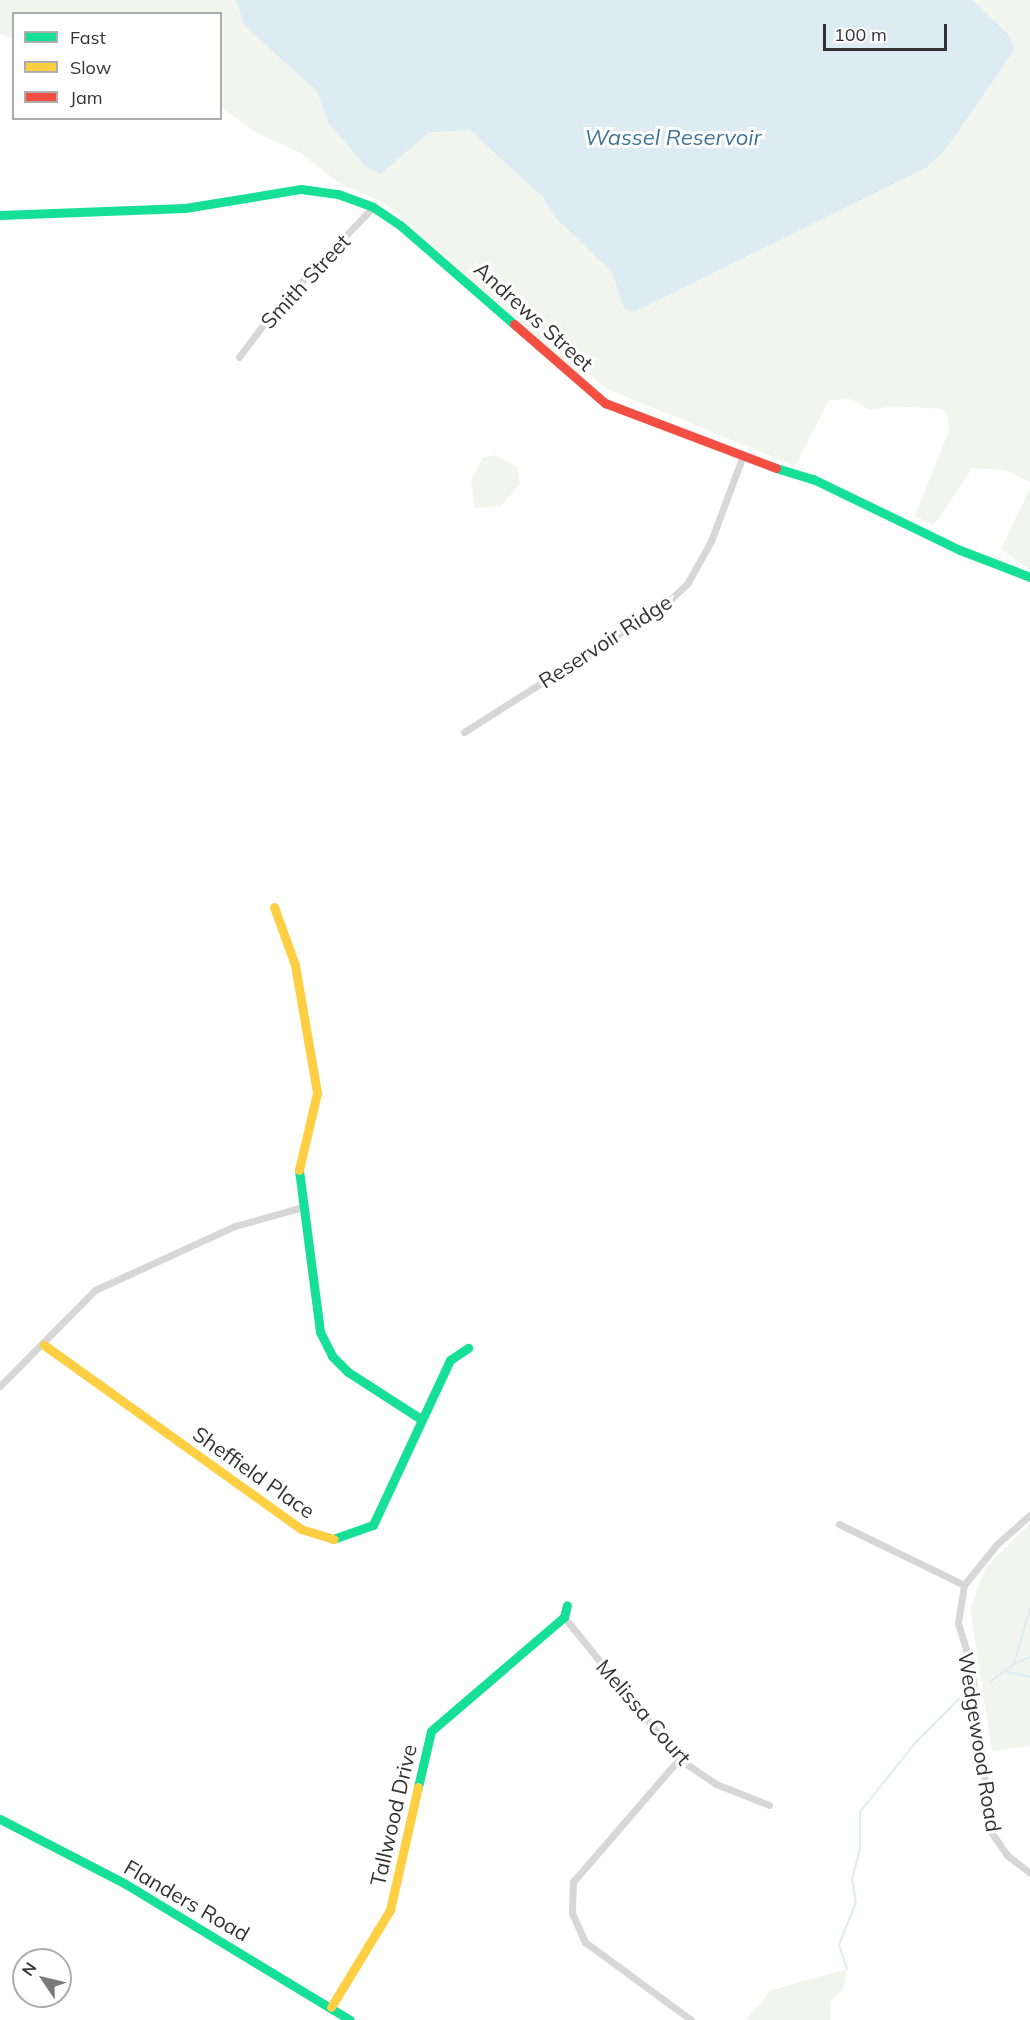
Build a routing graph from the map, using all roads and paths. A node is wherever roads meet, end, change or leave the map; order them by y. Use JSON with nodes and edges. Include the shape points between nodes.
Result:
{"nodes":[{"id":1,"x":373,"y":207,"type":"junction"},
{"id":2,"x":0,"y":214,"type":"edge"},
{"id":3,"x":239,"y":357,"type":"dead end"},
{"id":4,"x":741,"y":458,"type":"junction"},
{"id":5,"x":1030,"y":577,"type":"edge"},
{"id":6,"x":464,"y":732,"type":"dead end"},
{"id":7,"x":274,"y":907,"type":"dead end"},
{"id":8,"x":303,"y":1207,"type":"junction"},
{"id":9,"x":44,"y":1345,"type":"junction"},
{"id":10,"x":468,"y":1348,"type":"dead end"},
{"id":11,"x":0,"y":1386,"type":"edge"},
{"id":12,"x":421,"y":1419,"type":"junction"},
{"id":13,"x":1030,"y":1515,"type":"edge"},
{"id":14,"x":838,"y":1524,"type":"dead end"},
{"id":15,"x":964,"y":1585,"type":"junction"},
{"id":16,"x":567,"y":1605,"type":"dead end"},
{"id":17,"x":564,"y":1617,"type":"junction"},
{"id":18,"x":679,"y":1759,"type":"junction"},
{"id":19,"x":769,"y":1805,"type":"dead end"},
{"id":20,"x":0,"y":1820,"type":"edge"},
{"id":21,"x":1030,"y":1873,"type":"edge"},
{"id":22,"x":331,"y":2007,"type":"junction"},
{"id":23,"x":350,"y":2020,"type":"edge"},
{"id":24,"x":692,"y":2020,"type":"edge"}],
"edges":[{"from":1,"to":2,"type":"street","name":"Andrews Street","via":[[338,194],[301,189],[185,208]]},
{"from":1,"to":3,"type":"street","name":"Smith Street","via":[[275,309]]},
{"from":1,"to":4,"type":"street","name":"Andrews Street","via":[[514,320],[605,403]]},
{"from":4,"to":5,"type":"street","name":"Andrews Street","via":[[813,479],[960,550]]},
{"from":4,"to":6,"type":"street","name":"Reservoir Ridge","via":[[711,541],[687,584],[666,604]]},
{"from":7,"to":8,"type":"street","via":[[296,964],[317,1093],[301,1152]]},
{"from":8,"to":9,"type":"street","via":[[235,1226],[115,1279],[95,1290]]},
{"from":8,"to":12,"type":"street","via":[[320,1332],[332,1356]]},
{"from":9,"to":11,"type":"street"},
{"from":9,"to":12,"type":"street","name":"Sheffield Place","via":[[301,1529],[322,1538],[355,1535],[373,1525]]},
{"from":10,"to":12,"type":"street","name":"Sheffield Place","via":[[450,1360]]},
{"from":13,"to":15,"type":"street","name":"Wedgewood Road","via":[[997,1544]]},
{"from":14,"to":15,"type":"street"},
{"from":15,"to":21,"type":"street","name":"Wedgewood Road","via":[[958,1623],[971,1666],[991,1832],[1007,1855]]},
{"from":16,"to":17,"type":"street"},
{"from":17,"to":18,"type":"street","name":"Melissa Court"},
{"from":17,"to":22,"type":"street","name":"Tallwood Drive","via":[[431,1731],[390,1910]]},
{"from":18,"to":19,"type":"street","name":"Melissa Court","via":[[716,1784]]},
{"from":18,"to":24,"type":"street","via":[[573,1882],[572,1913],[585,1942]]},
{"from":20,"to":22,"type":"street","name":"Flanders Road","via":[[124,1883]]},
{"from":22,"to":23,"type":"street","name":"Flanders Road"}]}
